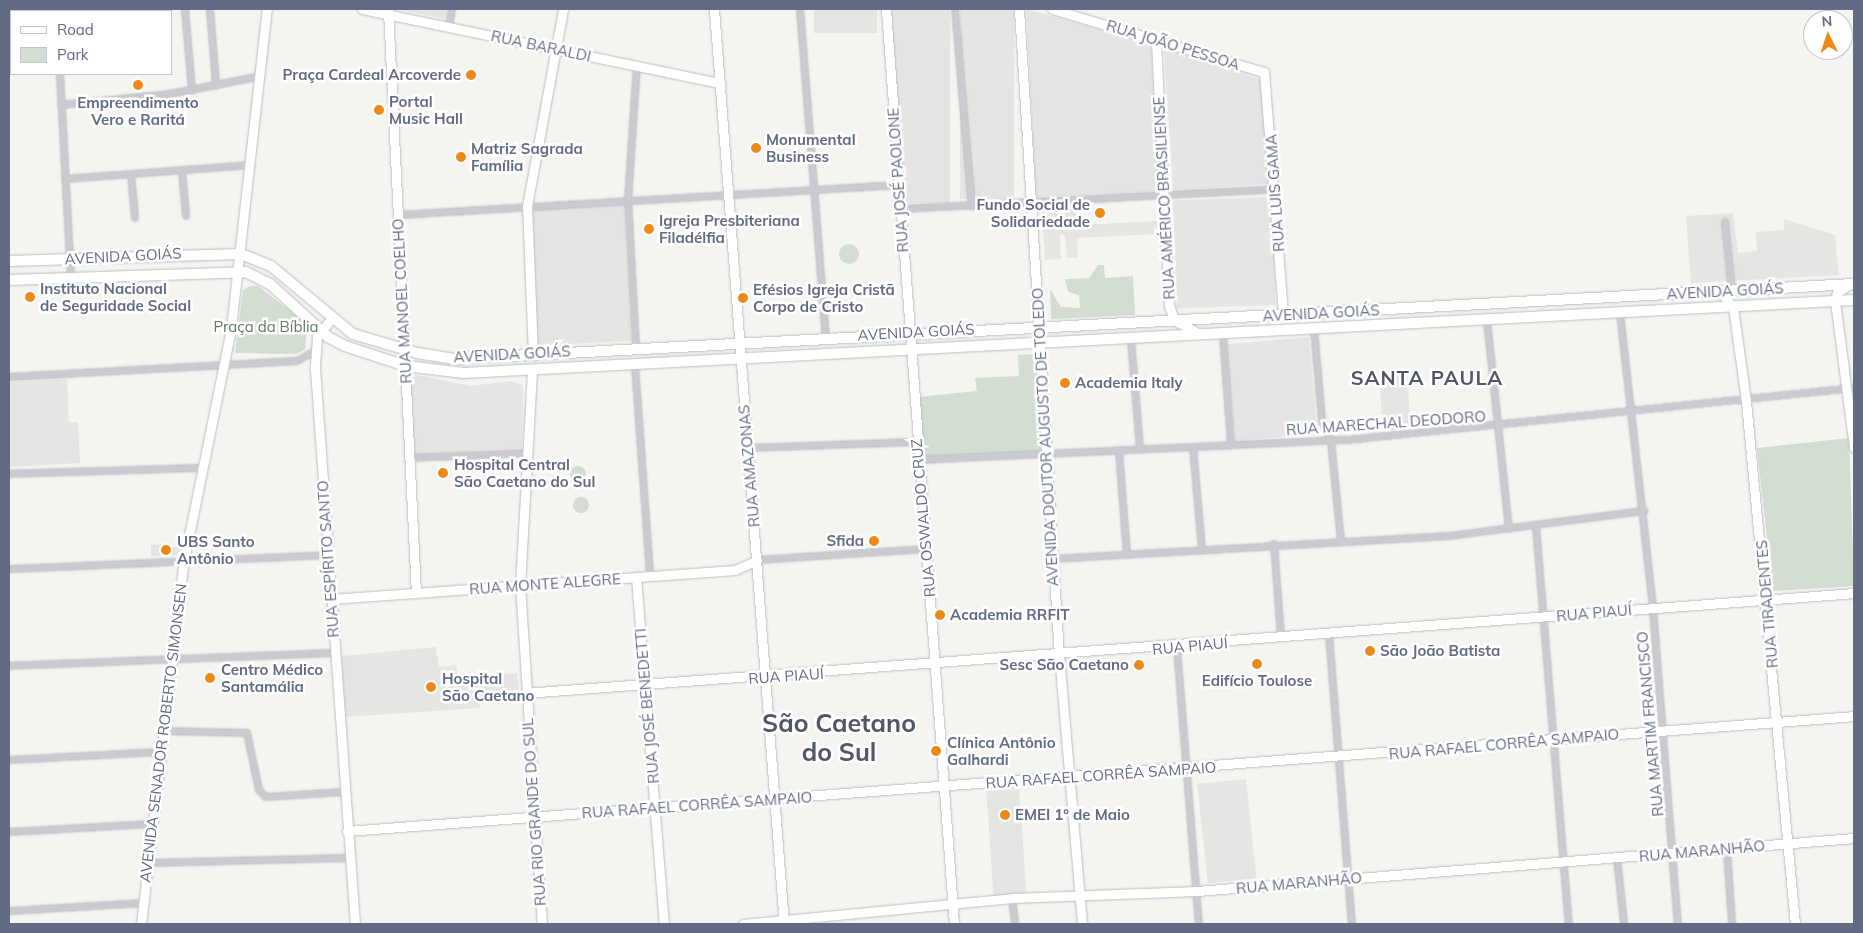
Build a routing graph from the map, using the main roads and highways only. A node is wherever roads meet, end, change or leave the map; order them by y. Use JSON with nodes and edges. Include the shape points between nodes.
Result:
{"nodes":[{"id":1,"x":9,"y":261,"type":"edge"},
{"id":2,"x":9,"y":280,"type":"edge"},
{"id":3,"x":1851,"y":285,"type":"edge"},
{"id":4,"x":1854,"y":300,"type":"edge"}],
"edges":[{"from":1,"to":3,"type":"main road","name":"AVENIDA GOIÁS","via":[[241,254],[272,266],[331,319],[353,334],[404,350],[455,359]]},
{"from":2,"to":4,"type":"main road","name":"AVENIDA GOIÁS","via":[[239,271],[270,284],[321,330],[345,346],[406,366],[464,373]]}]}
